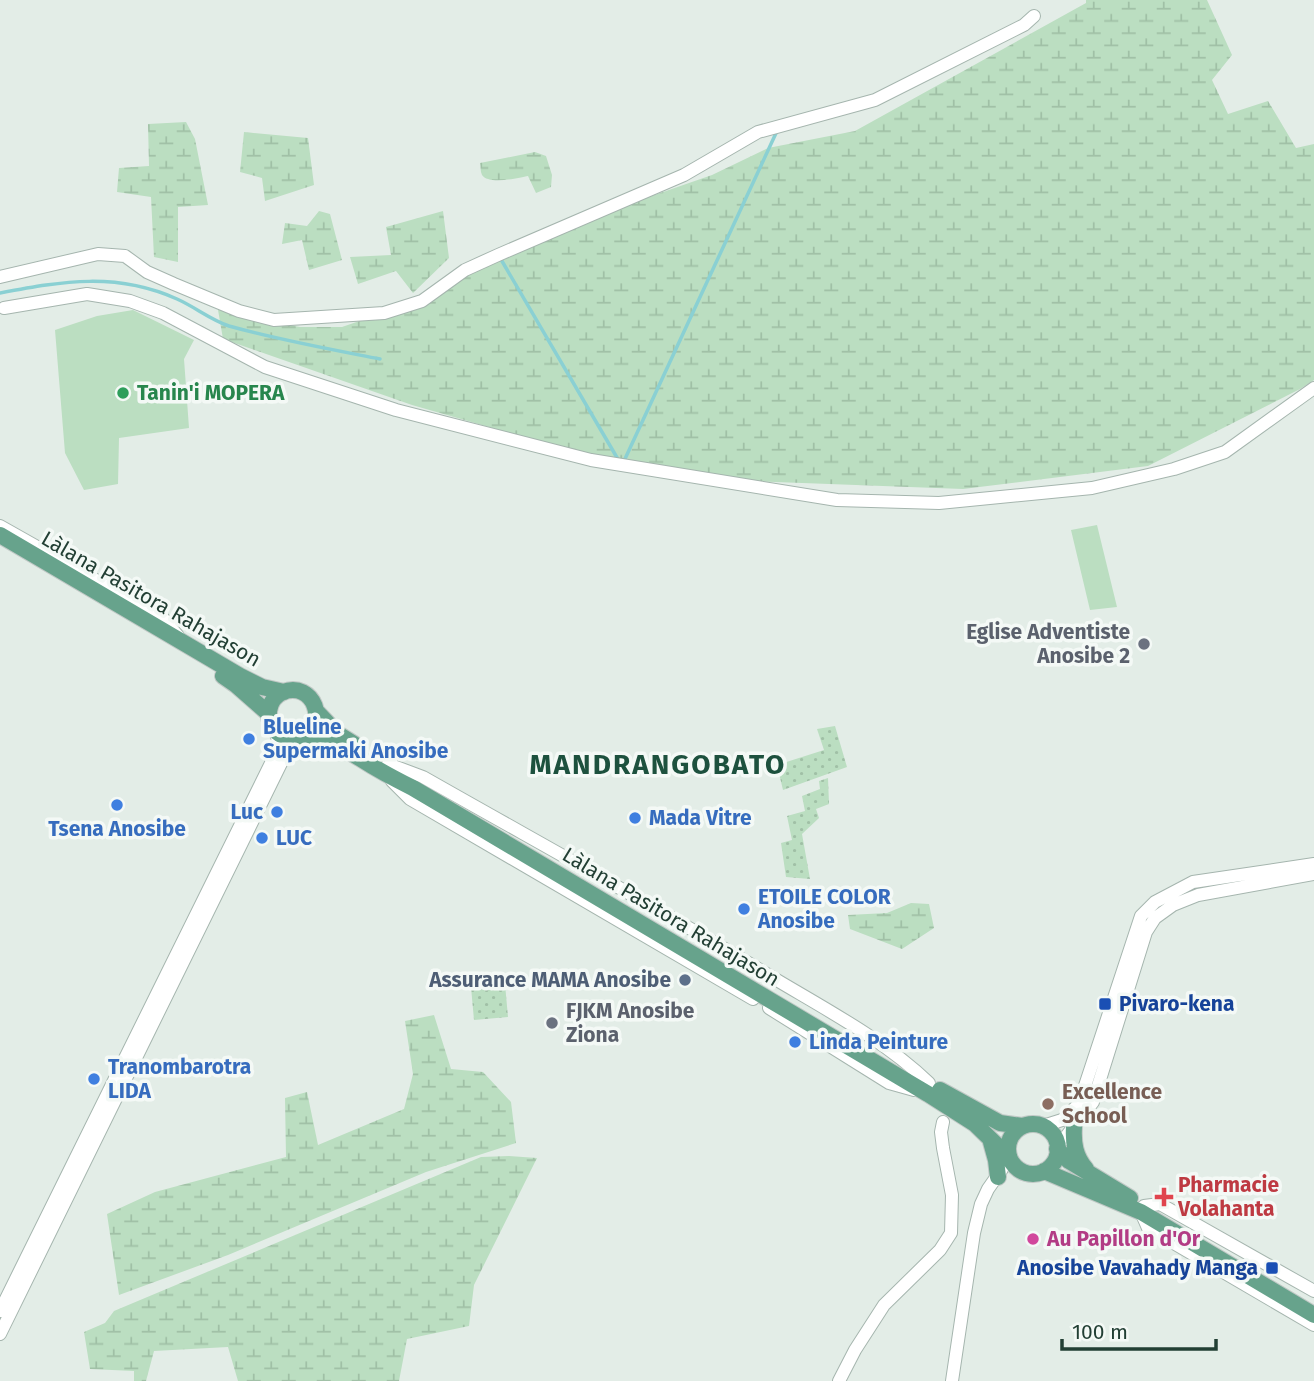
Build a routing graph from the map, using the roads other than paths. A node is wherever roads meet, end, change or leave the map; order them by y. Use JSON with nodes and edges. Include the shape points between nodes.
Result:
{"nodes":[{"id":1,"x":1034,"y":16,"type":"dead end"},
{"id":2,"x":0,"y":276,"type":"edge"},
{"id":3,"x":4,"y":308,"type":"dead end"},
{"id":4,"x":1314,"y":388,"type":"edge"},
{"id":5,"x":0,"y":526,"type":"edge"},
{"id":6,"x":0,"y":535,"type":"edge"},
{"id":7,"x":0,"y":546,"type":"edge"},
{"id":8,"x":180,"y":639,"type":"junction"},
{"id":9,"x":284,"y":692,"type":"junction"},
{"id":10,"x":317,"y":712,"type":"junction"},
{"id":11,"x":269,"y":714,"type":"junction"},
{"id":12,"x":277,"y":733,"type":"junction"},
{"id":13,"x":298,"y":738,"type":"junction"},
{"id":14,"x":386,"y":769,"type":"junction"},
{"id":15,"x":1314,"y":864,"type":"edge"},
{"id":16,"x":1314,"y":874,"type":"edge"},
{"id":17,"x":929,"y":1088,"type":"junction"},
{"id":18,"x":943,"y":1122,"type":"dead end"},
{"id":19,"x":1022,"y":1126,"type":"junction"},
{"id":20,"x":1043,"y":1126,"type":"junction"},
{"id":21,"x":1074,"y":1127,"type":"junction"},
{"id":22,"x":989,"y":1136,"type":"junction"},
{"id":23,"x":1057,"y":1147,"type":"junction"},
{"id":24,"x":1009,"y":1157,"type":"junction"},
{"id":25,"x":1044,"y":1171,"type":"junction"},
{"id":26,"x":998,"y":1177,"type":"junction"},
{"id":27,"x":1098,"y":1180,"type":"junction"},
{"id":28,"x":1142,"y":1209,"type":"junction"},
{"id":29,"x":1314,"y":1291,"type":"edge"},
{"id":30,"x":1314,"y":1304,"type":"edge"},
{"id":31,"x":0,"y":1311,"type":"edge"},
{"id":32,"x":1314,"y":1315,"type":"edge"},
{"id":33,"x":1314,"y":1325,"type":"edge"},
{"id":34,"x":0,"y":1334,"type":"edge"},
{"id":35,"x":839,"y":1381,"type":"edge"},
{"id":36,"x":952,"y":1381,"type":"edge"}],
"edges":[{"from":1,"to":2,"type":"street","via":[[875,100],[758,132],[684,174],[465,271],[422,301],[384,313],[274,320],[174,284],[125,256],[98,254]]},
{"from":3,"to":4,"type":"street","via":[[87,294],[130,301],[163,313],[265,367],[396,410],[591,460],[837,500],[939,503],[1119,482],[1225,452]]},
{"from":5,"to":8,"type":"street","via":[[163,618]]},
{"from":6,"to":8,"type":"main road","name":"Làlana Pasitora Rahajason"},
{"from":7,"to":11,"type":"main road","name":"Làlana Pasitora Rahajason","via":[[236,685]]},
{"from":8,"to":9,"type":"main road","name":"Làlana Pasitora Rahajason","via":[[240,676]]},
{"from":9,"to":10,"type":"main road","via":[[305,694]]},
{"from":9,"to":11,"type":"main road","via":[[273,700]]},
{"from":10,"to":13,"type":"main road","via":[[310,731]]},
{"from":10,"to":14,"type":"main road","name":"Làlana Pasitora Rahajason","via":[[338,734]]},
{"from":11,"to":12,"type":"main road"},
{"from":12,"to":13,"type":"main road"},
{"from":12,"to":31,"type":"street","via":[[278,749]]},
{"from":13,"to":14,"type":"main road","name":"Làlana Pasitora Rahajason","via":[[334,743]]},
{"from":13,"to":34,"type":"street","via":[[290,745]]},
{"from":14,"to":17,"type":"main road","name":"Làlana Pasitora Rahajason"},
{"from":15,"to":20,"type":"street","via":[[1198,881],[1149,907],[1142,916],[1079,1104],[1062,1120]]},
{"from":16,"to":21,"type":"street","via":[[1198,895],[1155,918],[1146,932],[1093,1102]]},
{"from":17,"to":19,"type":"main road","name":"Làlana Pasitora Rahajason","via":[[1000,1123]]},
{"from":17,"to":22,"type":"main road","name":"Làlana Pasitora Rahajason"},
{"from":18,"to":35,"type":"street","via":[[952,1195],[951,1233],[940,1250],[884,1305]]},
{"from":19,"to":20,"type":"main road"},
{"from":19,"to":24,"type":"main road","via":[[1009,1141]]},
{"from":20,"to":23,"type":"main road"},
{"from":21,"to":23,"type":"street"},
{"from":21,"to":27,"type":"main road","via":[[1077,1155]]},
{"from":22,"to":24,"type":"main road","name":"Làlana Pasitora Rahajason"},
{"from":22,"to":26,"type":"main road"},
{"from":23,"to":25,"type":"main road","via":[[1056,1158]]},
{"from":23,"to":27,"type":"main road"},
{"from":24,"to":25,"type":"main road","via":[[1019,1170]]},
{"from":24,"to":26,"type":"street"},
{"from":25,"to":28,"type":"main road"},
{"from":26,"to":36,"type":"street","via":[[978,1214]]},
{"from":27,"to":28,"type":"main road"},
{"from":28,"to":29,"type":"street","via":[[1160,1204]]},
{"from":28,"to":30,"type":"main road"},
{"from":28,"to":32,"type":"main road"},
{"from":28,"to":33,"type":"street","via":[[1148,1228]]}]}
